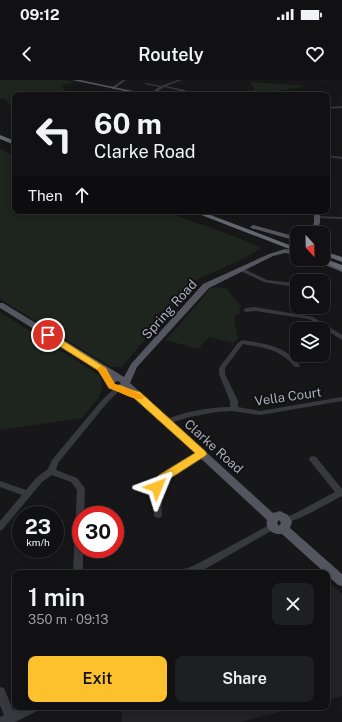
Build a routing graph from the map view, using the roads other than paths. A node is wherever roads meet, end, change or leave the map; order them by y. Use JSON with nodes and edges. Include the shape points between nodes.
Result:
{"nodes":[{"id":1,"x":74,"y":80,"type":"edge"},
{"id":2,"x":125,"y":80,"type":"edge"},
{"id":3,"x":181,"y":80,"type":"edge"},
{"id":4,"x":146,"y":84,"type":"dead end"},
{"id":5,"x":162,"y":86,"type":"junction"},
{"id":6,"x":113,"y":88,"type":"junction"},
{"id":7,"x":184,"y":91,"type":"dead end"},
{"id":8,"x":134,"y":92,"type":"edge"},
{"id":9,"x":154,"y":92,"type":"edge"},
{"id":10,"x":330,"y":106,"type":"edge"},
{"id":11,"x":342,"y":107,"type":"edge"},
{"id":12,"x":0,"y":132,"type":"edge"},
{"id":13,"x":12,"y":136,"type":"edge"},
{"id":14,"x":0,"y":137,"type":"edge"},
{"id":15,"x":12,"y":142,"type":"edge"},
{"id":16,"x":330,"y":156,"type":"edge"},
{"id":17,"x":342,"y":158,"type":"edge"},
{"id":18,"x":202,"y":214,"type":"edge"},
{"id":19,"x":220,"y":214,"type":"edge"},
{"id":20,"x":317,"y":214,"type":"edge"},
{"id":21,"x":342,"y":218,"type":"edge"},
{"id":22,"x":316,"y":226,"type":"edge"},
{"id":23,"x":253,"y":227,"type":"junction"},
{"id":24,"x":290,"y":237,"type":"edge"},
{"id":25,"x":290,"y":240,"type":"edge"},
{"id":26,"x":276,"y":242,"type":"junction"},
{"id":27,"x":290,"y":249,"type":"edge"},
{"id":28,"x":290,"y":251,"type":"edge"},
{"id":29,"x":271,"y":255,"type":"junction"},
{"id":30,"x":330,"y":256,"type":"edge"},
{"id":31,"x":342,"y":260,"type":"edge"},
{"id":32,"x":330,"y":264,"type":"edge"},
{"id":33,"x":330,"y":265,"type":"edge"},
{"id":34,"x":240,"y":269,"type":"junction"},
{"id":35,"x":342,"y":269,"type":"edge"},
{"id":36,"x":290,"y":284,"type":"edge"},
{"id":37,"x":0,"y":305,"type":"edge"},
{"id":38,"x":246,"y":310,"type":"dead end"},
{"id":39,"x":342,"y":338,"type":"edge"},
{"id":40,"x":297,"y":366,"type":"dead end"},
{"id":41,"x":119,"y":383,"type":"junction"},
{"id":42,"x":342,"y":399,"type":"edge"},
{"id":43,"x":234,"y":409,"type":"junction"},
{"id":44,"x":167,"y":422,"type":"junction"},
{"id":45,"x":202,"y":454,"type":"junction"},
{"id":46,"x":313,"y":459,"type":"dead end"},
{"id":47,"x":51,"y":471,"type":"junction"},
{"id":48,"x":0,"y":484,"type":"edge"},
{"id":49,"x":341,"y":492,"type":"edge"},
{"id":50,"x":27,"y":494,"type":"junction"},
{"id":51,"x":158,"y":515,"type":"dead end"},
{"id":52,"x":278,"y":523,"type":"junction"},
{"id":53,"x":0,"y":527,"type":"edge"},
{"id":54,"x":78,"y":570,"type":"edge"},
{"id":55,"x":193,"y":570,"type":"edge"},
{"id":56,"x":330,"y":570,"type":"edge"},
{"id":57,"x":330,"y":570,"type":"edge"},
{"id":58,"x":342,"y":581,"type":"edge"},
{"id":59,"x":0,"y":692,"type":"edge"},
{"id":60,"x":27,"y":710,"type":"edge"},
{"id":61,"x":6,"y":720,"type":"edge"}],
"edges":[{"from":1,"to":6,"type":"main road"},
{"from":2,"to":6,"type":"street"},
{"from":3,"to":5,"type":"street"},
{"from":4,"to":5,"type":"street"},
{"from":5,"to":7,"type":"street"},
{"from":5,"to":9,"type":"street"},
{"from":6,"to":8,"type":"main road"},
{"from":10,"to":11,"type":"street"},
{"from":12,"to":13,"type":"highway"},
{"from":14,"to":15,"type":"highway"},
{"from":16,"to":17,"type":"street"},
{"from":18,"to":26,"type":"highway"},
{"from":19,"to":23,"type":"highway"},
{"from":20,"to":21,"type":"street"},
{"from":20,"to":22,"type":"main road"},
{"from":23,"to":24,"type":"main road"},
{"from":23,"to":25,"type":"highway"},
{"from":26,"to":27,"type":"highway"},
{"from":26,"to":29,"type":"main road","via":[[279,246]]},
{"from":28,"to":29,"type":"main road","name":"Spring Road"},
{"from":29,"to":34,"type":"main road","name":"Spring Road"},
{"from":30,"to":31,"type":"highway"},
{"from":32,"to":35,"type":"highway"},
{"from":33,"to":35,"type":"main road"},
{"from":34,"to":36,"type":"street","via":[[266,281]]},
{"from":34,"to":41,"type":"main road","name":"Spring Road","via":[[212,282],[199,292],[128,376]]},
{"from":37,"to":41,"type":"main road","via":[[103,370]]},
{"from":38,"to":39,"type":"street","via":[[255,309],[311,318]]},
{"from":40,"to":43,"type":"street","via":[[282,350],[242,342],[222,368],[222,374],[234,401]]},
{"from":41,"to":44,"type":"main road","name":"Clarke Road","via":[[137,394]]},
{"from":41,"to":47,"type":"street","name":"Spring Road","via":[[56,460]]},
{"from":42,"to":43,"type":"street","name":"Vella Court","via":[[260,413]]},
{"from":43,"to":44,"type":"street","name":"Vella Court","via":[[186,416]]},
{"from":44,"to":45,"type":"main road","name":"Clarke Road"},
{"from":45,"to":51,"type":"street","via":[[159,482]]},
{"from":45,"to":52,"type":"main road","name":"Clarke Road"},
{"from":46,"to":49,"type":"street"},
{"from":47,"to":50,"type":"street","name":"Spring Road"},
{"from":47,"to":54,"type":"street","via":[[74,480],[81,489]]},
{"from":48,"to":50,"type":"street"},
{"from":49,"to":52,"type":"street","via":[[297,516]]},
{"from":50,"to":53,"type":"street","name":"Spring Road"},
{"from":52,"to":55,"type":"street"},
{"from":52,"to":57,"type":"main road","name":"Clarke Road"},
{"from":56,"to":58,"type":"main road","name":"Clarke Road"},
{"from":59,"to":61,"type":"street"},
{"from":60,"to":61,"type":"street"}]}
